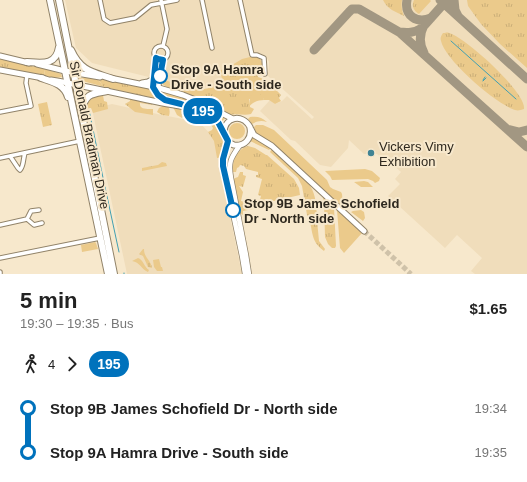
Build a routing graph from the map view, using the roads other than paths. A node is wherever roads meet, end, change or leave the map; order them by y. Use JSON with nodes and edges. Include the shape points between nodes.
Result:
{"nodes":[{"id":1,"x":50,"y":0,"type":"edge"},
{"id":2,"x":59,"y":0,"type":"edge"},
{"id":3,"x":100,"y":0,"type":"edge"},
{"id":4,"x":177,"y":0,"type":"edge"},
{"id":5,"x":202,"y":0,"type":"edge"},
{"id":6,"x":240,"y":0,"type":"edge"},
{"id":7,"x":162,"y":2,"type":"edge"},
{"id":8,"x":66,"y":36,"type":"junction"},
{"id":9,"x":59,"y":43,"type":"junction"},
{"id":10,"x":163,"y":46,"type":"junction"},
{"id":11,"x":212,"y":48,"type":"dead end"},
{"id":12,"x":0,"y":56,"type":"edge"},
{"id":13,"x":156,"y":58,"type":"junction"},
{"id":14,"x":163,"y":60,"type":"junction"},
{"id":15,"x":27,"y":62,"type":"junction"},
{"id":16,"x":0,"y":70,"type":"edge"},
{"id":17,"x":65,"y":71,"type":"junction"},
{"id":18,"x":74,"y":73,"type":"junction"},
{"id":19,"x":265,"y":74,"type":"dead end"},
{"id":20,"x":27,"y":75,"type":"junction"},
{"id":21,"x":41,"y":78,"type":"junction"},
{"id":22,"x":113,"y":79,"type":"junction"},
{"id":23,"x":154,"y":79,"type":"junction"},
{"id":24,"x":68,"y":83,"type":"junction"},
{"id":25,"x":135,"y":83,"type":"junction"},
{"id":26,"x":76,"y":84,"type":"junction"},
{"id":27,"x":153,"y":87,"type":"junction"},
{"id":28,"x":159,"y":88,"type":"junction"},
{"id":29,"x":107,"y":91,"type":"junction"},
{"id":30,"x":192,"y":108,"type":"junction"},
{"id":31,"x":81,"y":111,"type":"junction"},
{"id":32,"x":0,"y":112,"type":"edge"},
{"id":33,"x":75,"y":118,"type":"junction"},
{"id":34,"x":233,"y":119,"type":"junction"},
{"id":35,"x":250,"y":128,"type":"junction"},
{"id":36,"x":224,"y":134,"type":"junction"},
{"id":37,"x":80,"y":141,"type":"junction"},
{"id":38,"x":228,"y":141,"type":"junction"},
{"id":39,"x":240,"y":145,"type":"junction"},
{"id":40,"x":25,"y":153,"type":"junction"},
{"id":41,"x":10,"y":156,"type":"junction"},
{"id":42,"x":0,"y":158,"type":"edge"},
{"id":43,"x":99,"y":201,"type":"junction"},
{"id":44,"x":39,"y":210,"type":"dead end"},
{"id":45,"x":27,"y":219,"type":"junction"},
{"id":46,"x":42,"y":224,"type":"dead end"},
{"id":47,"x":0,"y":225,"type":"edge"},
{"id":48,"x":364,"y":231,"type":"tunnel mouth"},
{"id":49,"x":100,"y":238,"type":"junction"},
{"id":50,"x":0,"y":258,"type":"edge"},
{"id":51,"x":108,"y":274,"type":"edge"},
{"id":52,"x":114,"y":274,"type":"edge"},
{"id":53,"x":245,"y":274,"type":"edge"},
{"id":54,"x":249,"y":274,"type":"edge"}],
"edges":[{"from":1,"to":9,"type":"main road","name":"Sir Donald Bradman Drive"},
{"from":2,"to":8,"type":"main road","name":"Sir Donald Bradman Drive"},
{"from":3,"to":7,"type":"street","via":[[104,19],[110,23],[135,18],[151,5]]},
{"from":4,"to":7,"type":"street"},
{"from":5,"to":11,"type":"street"},
{"from":6,"to":19,"type":"street","via":[[252,55],[264,58]]},
{"from":7,"to":10,"type":"street","via":[[167,29]]},
{"from":8,"to":18,"type":"main road","name":"Sir Donald Bradman Drive"},
{"from":8,"to":22,"type":"main road","via":[[80,65]]},
{"from":9,"to":15,"type":"main road","via":[[57,54],[51,61]]},
{"from":9,"to":17,"type":"main road","name":"Sir Donald Bradman Drive"},
{"from":10,"to":13,"type":"street","via":[[155,50]]},
{"from":10,"to":14,"type":"street","via":[[168,52]]},
{"from":12,"to":15,"type":"main road"},
{"from":13,"to":14,"type":"street"},
{"from":13,"to":23,"type":"street"},
{"from":14,"to":28,"type":"street"},
{"from":15,"to":17,"type":"main road"},
{"from":16,"to":20,"type":"main road"},
{"from":17,"to":18,"type":"main road"},
{"from":17,"to":24,"type":"main road","name":"Sir Donald Bradman Drive"},
{"from":18,"to":22,"type":"main road"},
{"from":18,"to":26,"type":"main road","name":"Sir Donald Bradman Drive"},
{"from":20,"to":21,"type":"main road"},
{"from":20,"to":32,"type":"street","via":[[26,83],[31,106]]},
{"from":21,"to":24,"type":"main road"},
{"from":21,"to":33,"type":"main road","via":[[63,88]]},
{"from":22,"to":25,"type":"main road"},
{"from":23,"to":25,"type":"main road","via":[[146,83]]},
{"from":23,"to":27,"type":"street"},
{"from":24,"to":26,"type":"main road"},
{"from":24,"to":33,"type":"main road","name":"Sir Donald Bradman Drive"},
{"from":25,"to":27,"type":"main road"},
{"from":26,"to":29,"type":"main road"},
{"from":26,"to":31,"type":"main road","name":"Sir Donald Bradman Drive"},
{"from":27,"to":28,"type":"main road"},
{"from":27,"to":30,"type":"main road","via":[[165,100]]},
{"from":28,"to":34,"type":"main road","via":[[188,97]]},
{"from":29,"to":30,"type":"main road"},
{"from":29,"to":31,"type":"main road","via":[[88,96]]},
{"from":30,"to":36,"type":"main road","via":[[213,117]]},
{"from":31,"to":43,"type":"main road","name":"Sir Donald Bradman Drive"},
{"from":33,"to":37,"type":"main road","name":"Sir Donald Bradman Drive"},
{"from":34,"to":35,"type":"main road","via":[[242,119]]},
{"from":34,"to":36,"type":"main road","via":[[225,126]]},
{"from":35,"to":39,"type":"main road","via":[[248,140]]},
{"from":35,"to":48,"type":"main road","via":[[254,135],[272,146]]},
{"from":36,"to":38,"type":"main road"},
{"from":37,"to":40,"type":"street"},
{"from":37,"to":49,"type":"main road","name":"Sir Donald Bradman Drive"},
{"from":38,"to":39,"type":"main road"},
{"from":38,"to":53,"type":"street","via":[[223,166]]},
{"from":39,"to":54,"type":"street","via":[[231,158],[230,167]]},
{"from":40,"to":41,"type":"street"},
{"from":40,"to":41,"type":"street","via":[[23,168],[20,170]]},
{"from":41,"to":42,"type":"street"},
{"from":43,"to":49,"type":"main road","via":[[103,233]]},
{"from":43,"to":52,"type":"main road","name":"Sir Donald Bradman Drive"},
{"from":44,"to":45,"type":"street","via":[[31,211]]},
{"from":45,"to":46,"type":"street","via":[[34,225]]},
{"from":45,"to":47,"type":"street"},
{"from":49,"to":50,"type":"street"},
{"from":49,"to":51,"type":"main road","name":"Sir Donald Bradman Drive"}]}
